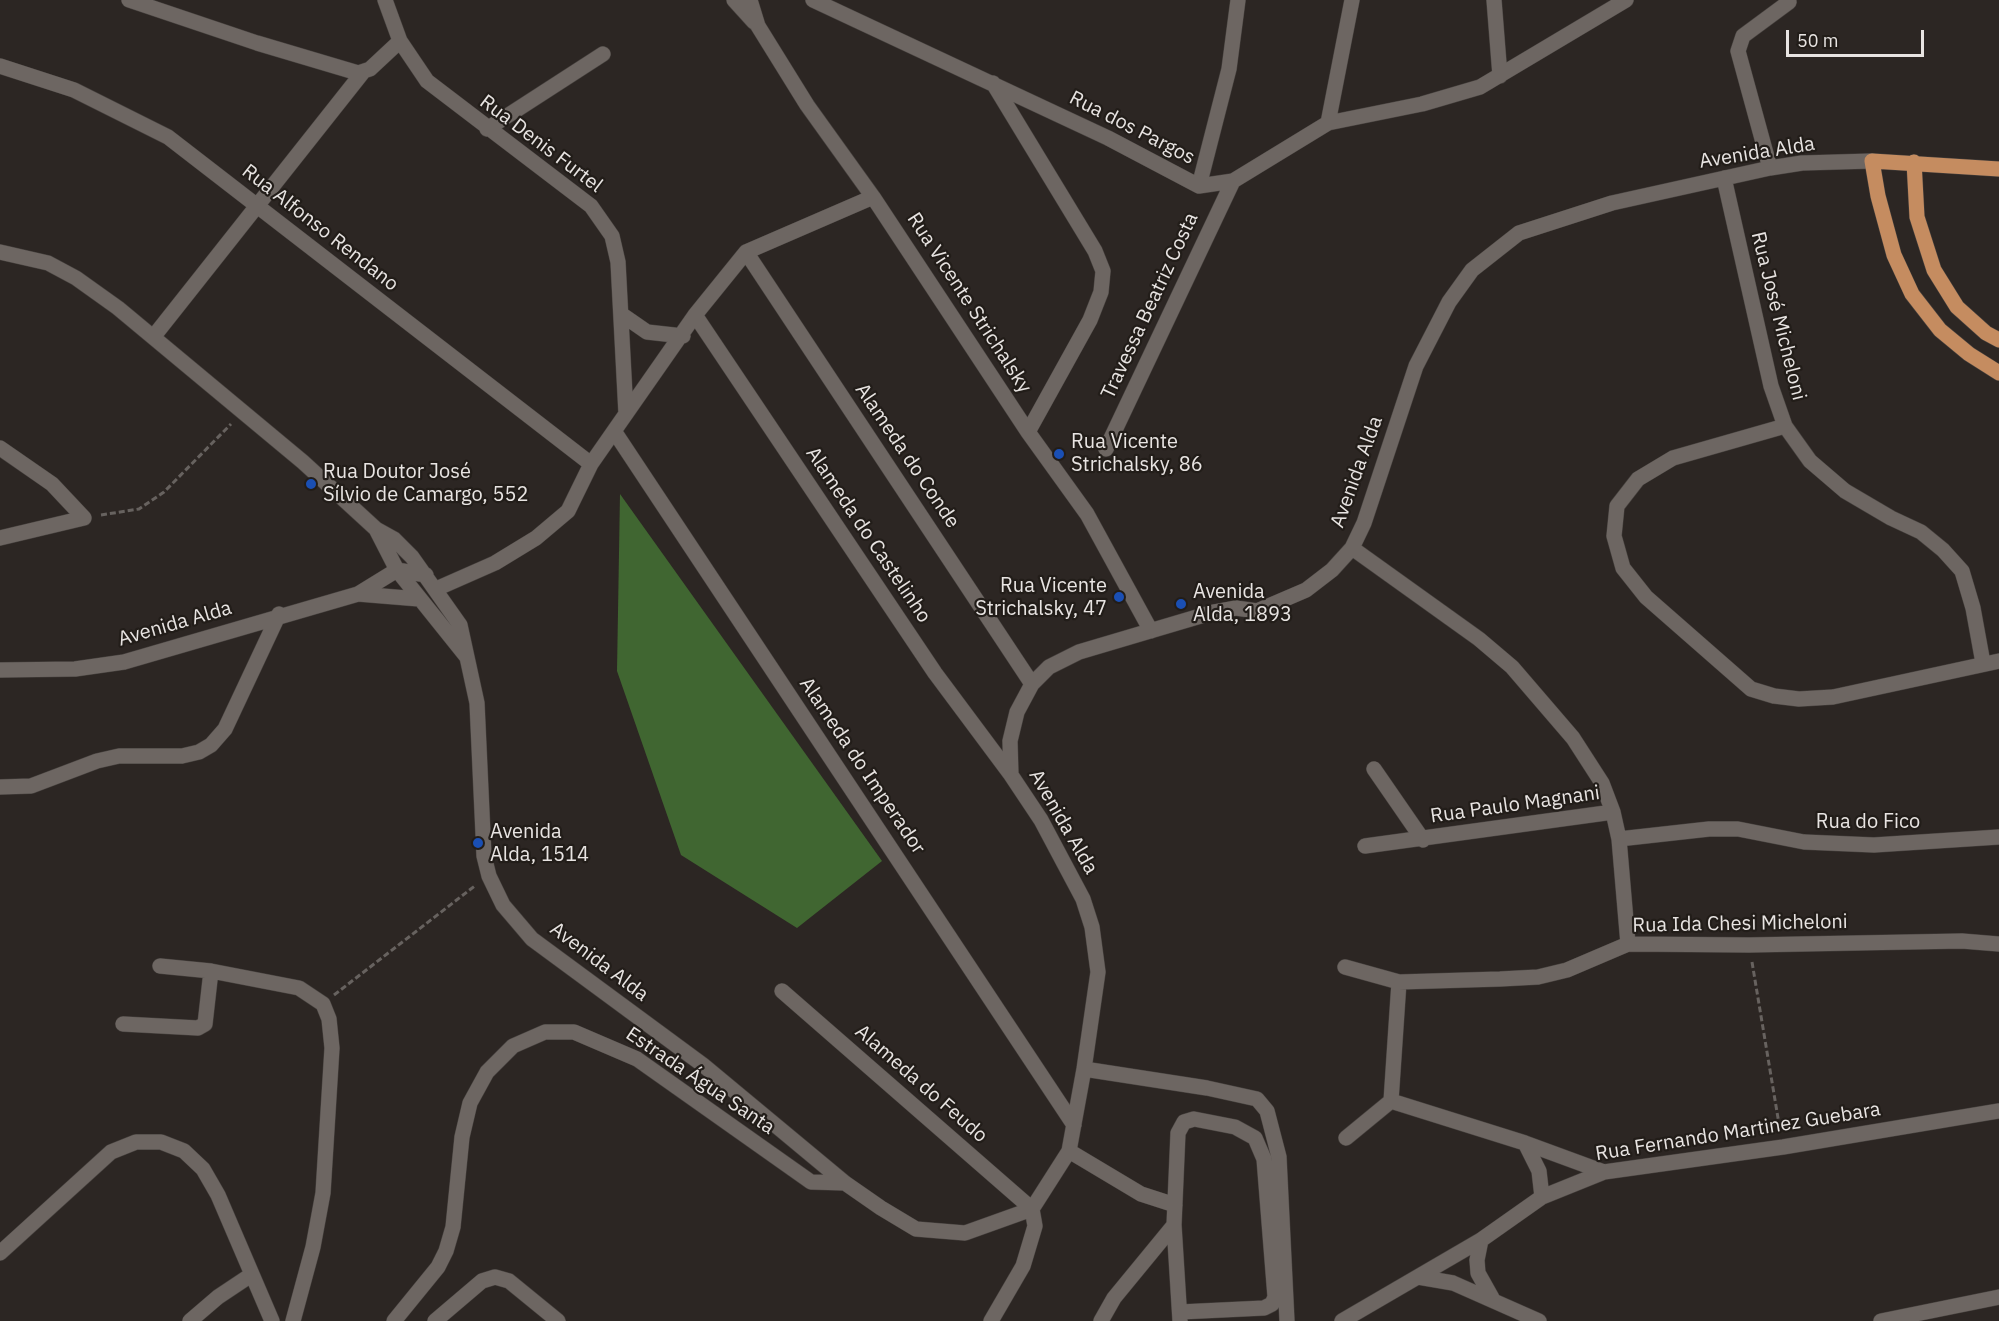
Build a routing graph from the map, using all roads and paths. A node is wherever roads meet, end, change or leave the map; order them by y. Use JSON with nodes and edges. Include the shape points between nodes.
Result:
{"nodes":[{"id":1,"x":129,"y":0,"type":"edge"},
{"id":2,"x":385,"y":0,"type":"edge"},
{"id":3,"x":734,"y":0,"type":"edge"},
{"id":4,"x":750,"y":0,"type":"edge"},
{"id":5,"x":813,"y":0,"type":"edge"},
{"id":6,"x":1238,"y":0,"type":"edge"},
{"id":7,"x":1352,"y":0,"type":"edge"},
{"id":8,"x":1494,"y":0,"type":"edge"},
{"id":9,"x":1626,"y":0,"type":"edge"},
{"id":10,"x":1789,"y":2,"type":"dead end"},
{"id":11,"x":758,"y":26,"type":"junction"},
{"id":12,"x":400,"y":41,"type":"junction"},
{"id":13,"x":603,"y":54,"type":"dead end"},
{"id":14,"x":0,"y":66,"type":"edge"},
{"id":15,"x":363,"y":72,"type":"junction"},
{"id":16,"x":1500,"y":76,"type":"junction"},
{"id":17,"x":993,"y":83,"type":"junction"},
{"id":18,"x":1328,"y":123,"type":"junction"},
{"id":19,"x":487,"y":129,"type":"junction"},
{"id":20,"x":1872,"y":161,"type":"junction"},
{"id":21,"x":1914,"y":162,"type":"junction"},
{"id":22,"x":1770,"y":168,"type":"junction"},
{"id":23,"x":1999,"y":169,"type":"edge"},
{"id":24,"x":1724,"y":178,"type":"junction"},
{"id":25,"x":1233,"y":181,"type":"junction"},
{"id":26,"x":1199,"y":186,"type":"junction"},
{"id":27,"x":873,"y":197,"type":"junction"},
{"id":28,"x":258,"y":207,"type":"junction"},
{"id":29,"x":0,"y":252,"type":"edge"},
{"id":30,"x":746,"y":252,"type":"junction"},
{"id":31,"x":621,"y":314,"type":"junction"},
{"id":32,"x":695,"y":315,"type":"junction"},
{"id":33,"x":154,"y":336,"type":"junction"},
{"id":34,"x":683,"y":336,"type":"junction"},
{"id":35,"x":1999,"y":340,"type":"edge"},
{"id":36,"x":1999,"y":373,"type":"edge"},
{"id":37,"x":243,"y":412,"type":"junction"},
{"id":38,"x":626,"y":414,"type":"junction"},
{"id":39,"x":1785,"y":426,"type":"junction"},
{"id":40,"x":614,"y":431,"type":"junction"},
{"id":41,"x":1028,"y":432,"type":"junction"},
{"id":42,"x":0,"y":447,"type":"edge"},
{"id":43,"x":1106,"y":449,"type":"dead end"},
{"id":44,"x":591,"y":464,"type":"junction"},
{"id":45,"x":84,"y":518,"type":"junction"},
{"id":46,"x":376,"y":529,"type":"junction"},
{"id":47,"x":0,"y":538,"type":"edge"},
{"id":48,"x":1352,"y":548,"type":"junction"},
{"id":49,"x":397,"y":570,"type":"junction"},
{"id":50,"x":426,"y":575,"type":"junction"},
{"id":51,"x":436,"y":589,"type":"junction"},
{"id":52,"x":358,"y":594,"type":"junction"},
{"id":53,"x":419,"y":599,"type":"junction"},
{"id":54,"x":279,"y":614,"type":"junction"},
{"id":55,"x":1151,"y":632,"type":"junction"},
{"id":56,"x":466,"y":656,"type":"junction"},
{"id":57,"x":1999,"y":661,"type":"edge"},
{"id":58,"x":1983,"y":663,"type":"junction"},
{"id":59,"x":0,"y":670,"type":"edge"},
{"id":60,"x":1032,"y":684,"type":"junction"},
{"id":61,"x":1374,"y":769,"type":"dead end"},
{"id":62,"x":1011,"y":775,"type":"junction"},
{"id":63,"x":0,"y":787,"type":"edge"},
{"id":64,"x":1613,"y":812,"type":"junction"},
{"id":65,"x":1999,"y":837,"type":"edge"},
{"id":66,"x":1618,"y":839,"type":"junction"},
{"id":67,"x":1423,"y":840,"type":"junction"},
{"id":68,"x":1365,"y":846,"type":"dead end"},
{"id":69,"x":489,"y":876,"type":"junction"},
{"id":70,"x":1628,"y":944,"type":"junction"},
{"id":71,"x":1999,"y":944,"type":"edge"},
{"id":72,"x":1749,"y":945,"type":"junction"},
{"id":73,"x":160,"y":966,"type":"dead end"},
{"id":74,"x":1345,"y":967,"type":"dead end"},
{"id":75,"x":211,"y":971,"type":"junction"},
{"id":76,"x":1399,"y":982,"type":"junction"},
{"id":77,"x":782,"y":991,"type":"dead end"},
{"id":78,"x":323,"y":1004,"type":"junction"},
{"id":79,"x":123,"y":1024,"type":"dead end"},
{"id":80,"x":1084,"y":1070,"type":"junction"},
{"id":81,"x":1391,"y":1101,"type":"junction"},
{"id":82,"x":1999,"y":1111,"type":"edge"},
{"id":83,"x":1074,"y":1125,"type":"junction"},
{"id":84,"x":1346,"y":1138,"type":"dead end"},
{"id":85,"x":1525,"y":1143,"type":"junction"},
{"id":86,"x":1783,"y":1147,"type":"junction"},
{"id":87,"x":1069,"y":1151,"type":"junction"},
{"id":88,"x":1604,"y":1172,"type":"junction"},
{"id":89,"x":845,"y":1183,"type":"junction"},
{"id":90,"x":1542,"y":1197,"type":"junction"},
{"id":91,"x":1175,"y":1205,"type":"junction"},
{"id":92,"x":1032,"y":1209,"type":"junction"},
{"id":93,"x":1174,"y":1225,"type":"junction"},
{"id":94,"x":1480,"y":1240,"type":"junction"},
{"id":95,"x":0,"y":1253,"type":"edge"},
{"id":96,"x":251,"y":1275,"type":"junction"},
{"id":97,"x":1418,"y":1277,"type":"junction"},
{"id":98,"x":1999,"y":1297,"type":"edge"},
{"id":99,"x":1492,"y":1298,"type":"junction"},
{"id":100,"x":1180,"y":1317,"type":"edge"},
{"id":101,"x":190,"y":1321,"type":"edge"},
{"id":102,"x":272,"y":1321,"type":"edge"},
{"id":103,"x":293,"y":1321,"type":"edge"},
{"id":104,"x":394,"y":1321,"type":"edge"},
{"id":105,"x":435,"y":1321,"type":"edge"},
{"id":106,"x":558,"y":1321,"type":"edge"},
{"id":107,"x":991,"y":1321,"type":"edge"},
{"id":108,"x":1101,"y":1321,"type":"edge"},
{"id":109,"x":1287,"y":1321,"type":"edge"},
{"id":110,"x":1342,"y":1321,"type":"edge"},
{"id":111,"x":1539,"y":1321,"type":"edge"},
{"id":112,"x":1881,"y":1321,"type":"edge"}],
"edges":[{"from":1,"to":15,"type":"street","via":[[257,44]]},
{"from":2,"to":12,"type":"street","name":"Rua Denis Furtel"},
{"from":3,"to":11,"type":"street"},
{"from":4,"to":11,"type":"street","name":"Rua Vicente Strichalsky"},
{"from":5,"to":17,"type":"street","name":"Rua dos Pargos"},
{"from":6,"to":26,"type":"street","via":[[1229,69]]},
{"from":7,"to":18,"type":"street"},
{"from":8,"to":16,"type":"street"},
{"from":9,"to":16,"type":"street","name":"Rua dos Pargos"},
{"from":10,"to":22,"type":"street","via":[[1743,36],[1738,51]]},
{"from":11,"to":27,"type":"street","name":"Rua Vicente Strichalsky","via":[[807,105]]},
{"from":12,"to":15,"type":"street"},
{"from":12,"to":19,"type":"street","name":"Rua Denis Furtel","via":[[427,81]]},
{"from":13,"to":19,"type":"street"},
{"from":14,"to":28,"type":"street","name":"Rua Alfonso Rendano","via":[[74,90],[168,137]]},
{"from":15,"to":28,"type":"street"},
{"from":16,"to":18,"type":"street","name":"Rua dos Pargos","via":[[1452,97]]},
{"from":17,"to":26,"type":"street","name":"Rua dos Pargos"},
{"from":17,"to":41,"type":"street","via":[[1095,251],[1103,271],[1101,292],[1090,320]]},
{"from":18,"to":25,"type":"street","name":"Rua dos Pargos"},
{"from":19,"to":31,"type":"street","name":"Rua Denis Furtel","via":[[591,206],[612,236]]},
{"from":20,"to":21,"type":"main road","name":"Avenida Alda"},
{"from":20,"to":22,"type":"street","name":"Avenida Alda"},
{"from":20,"to":36,"type":"main road","via":[[1894,255],[1912,294],[1940,330]]},
{"from":21,"to":23,"type":"main road","name":"Avenida Alda"},
{"from":21,"to":35,"type":"main road","via":[[1917,217],[1934,270],[1957,307]]},
{"from":22,"to":24,"type":"street","name":"Avenida Alda"},
{"from":24,"to":39,"type":"street","name":"Rua José Micheloni","via":[[1771,386]]},
{"from":24,"to":48,"type":"street","name":"Avenida Alda","via":[[1612,202],[1535,227],[1505,243],[1472,270],[1449,302],[1416,366]]},
{"from":25,"to":26,"type":"street","name":"Rua dos Pargos"},
{"from":25,"to":43,"type":"street","name":"Travessa Beatriz Costa"},
{"from":27,"to":30,"type":"street"},
{"from":27,"to":41,"type":"street","name":"Rua Vicente Strichalsky"},
{"from":28,"to":33,"type":"street"},
{"from":28,"to":44,"type":"street","name":"Rua Alfonso Rendano"},
{"from":29,"to":33,"type":"street","via":[[48,263],[76,278]]},
{"from":30,"to":32,"type":"street"},
{"from":30,"to":60,"type":"street","name":"Alameda do Conde"},
{"from":31,"to":34,"type":"street","via":[[647,332]]},
{"from":31,"to":38,"type":"street","name":"Rua Denis Furtel"},
{"from":32,"to":34,"type":"street"},
{"from":32,"to":62,"type":"street","name":"Alameda do Castelinho","via":[[936,673]]},
{"from":33,"to":37,"type":"street"},
{"from":34,"to":38,"type":"street"},
{"from":37,"to":45,"type":"path","via":[[164,492],[139,509]]},
{"from":37,"to":46,"type":"street"},
{"from":38,"to":40,"type":"street"},
{"from":39,"to":58,"type":"street","name":"Rua José Micheloni","via":[[1810,461],[1845,491],[1921,532],[1962,571]]},
{"from":39,"to":58,"type":"street","via":[[1673,458],[1638,479],[1617,506],[1614,536],[1623,568],[1646,597],[1751,689],[1774,696],[1833,697]]},
{"from":40,"to":44,"type":"street"},
{"from":40,"to":83,"type":"street","name":"Alameda do Imperador"},
{"from":41,"to":55,"type":"street","name":"Rua Vicente Strichalsky","via":[[1087,514]]},
{"from":42,"to":45,"type":"street","via":[[52,484]]},
{"from":44,"to":51,"type":"street","via":[[568,511],[536,538],[495,563]]},
{"from":45,"to":47,"type":"street"},
{"from":46,"to":49,"type":"street","name":"Avenida Alda"},
{"from":46,"to":50,"type":"street","name":"Avenida Alda","via":[[394,540]]},
{"from":48,"to":55,"type":"street","name":"Avenida Alda","via":[[1319,582],[1281,602],[1257,611],[1214,612]]},
{"from":48,"to":64,"type":"street","via":[[1512,667],[1573,738],[1602,783]]},
{"from":49,"to":50,"type":"street"},
{"from":49,"to":52,"type":"street","name":"Avenida Alda"},
{"from":49,"to":53,"type":"street","name":"Avenida Alda"},
{"from":50,"to":51,"type":"street","name":"Avenida Alda"},
{"from":51,"to":56,"type":"street","name":"Avenida Alda","via":[[460,625]]},
{"from":52,"to":53,"type":"street","name":"Avenida Alda"},
{"from":52,"to":54,"type":"street","name":"Avenida Alda"},
{"from":53,"to":56,"type":"street","name":"Avenida Alda"},
{"from":54,"to":59,"type":"street","name":"Avenida Alda","via":[[124,662],[75,669]]},
{"from":54,"to":63,"type":"street","via":[[225,729],[211,745],[182,756],[119,756],[31,786]]},
{"from":55,"to":60,"type":"street","name":"Avenida Alda","via":[[1079,652],[1049,667]]},
{"from":56,"to":69,"type":"street","name":"Avenida Alda","via":[[477,703],[481,813]]},
{"from":57,"to":58,"type":"street"},
{"from":60,"to":62,"type":"street","name":"Avenida Alda","via":[[1017,712],[1010,741]]},
{"from":61,"to":67,"type":"street","name":"Rua Paulo Magnani"},
{"from":62,"to":80,"type":"street","name":"Avenida Alda","via":[[1071,874],[1092,927],[1098,972]]},
{"from":64,"to":66,"type":"street"},
{"from":64,"to":67,"type":"street","name":"Rua Paulo Magnani"},
{"from":65,"to":66,"type":"street","name":"Rua do Fico","via":[[1863,844],[1804,842],[1738,829],[1709,829]]},
{"from":66,"to":70,"type":"street"},
{"from":67,"to":68,"type":"street","name":"Rua Paulo Magnani"},
{"from":69,"to":78,"type":"path"},
{"from":69,"to":89,"type":"street","name":"Avenida Alda","via":[[503,905],[532,939],[703,1065]]},
{"from":70,"to":72,"type":"street","name":"Rua Ida Chesi Micheloni"},
{"from":70,"to":76,"type":"street","name":"Rua Ida Chesi Micheloni","via":[[1567,970],[1538,977]]},
{"from":71,"to":72,"type":"street","name":"Rua Ida Chesi Micheloni","via":[[1962,941]]},
{"from":72,"to":86,"type":"path"},
{"from":73,"to":75,"type":"street"},
{"from":74,"to":76,"type":"street","name":"Rua Ida Chesi Micheloni"},
{"from":75,"to":78,"type":"street","via":[[299,987]]},
{"from":75,"to":79,"type":"street","via":[[205,1024],[198,1028]]},
{"from":76,"to":81,"type":"street"},
{"from":77,"to":92,"type":"street","name":"Alameda do Feudo"},
{"from":78,"to":103,"type":"street","via":[[332,1048],[323,1193]]},
{"from":80,"to":83,"type":"street","name":"Avenida Alda"},
{"from":80,"to":109,"type":"street","via":[[1247,1096],[1257,1099],[1267,1111],[1279,1157]]},
{"from":81,"to":84,"type":"street"},
{"from":81,"to":85,"type":"street"},
{"from":82,"to":86,"type":"street","name":"Rua Fernando Martinez Guebara"},
{"from":83,"to":87,"type":"street","name":"Avenida Alda"},
{"from":85,"to":88,"type":"street"},
{"from":85,"to":90,"type":"street","via":[[1539,1171]]},
{"from":86,"to":88,"type":"street","name":"Rua Fernando Martinez Guebara"},
{"from":87,"to":91,"type":"street","via":[[1141,1194]]},
{"from":87,"to":92,"type":"street","name":"Avenida Alda"},
{"from":88,"to":90,"type":"street","name":"Rua Fernando Martinez Guebara"},
{"from":89,"to":92,"type":"street","name":"Avenida Alda","via":[[916,1229],[965,1233]]},
{"from":89,"to":104,"type":"street","name":"Estrada Água Santa","via":[[811,1182],[637,1059],[574,1032],[545,1032],[513,1046],[487,1072],[470,1103],[462,1137],[453,1227],[446,1251],[438,1267]]},
{"from":90,"to":94,"type":"street","name":"Rua Fernando Martinez Guebara"},
{"from":91,"to":93,"type":"street"},
{"from":91,"to":100,"type":"street","via":[[1178,1133],[1184,1122],[1194,1119],[1235,1127],[1255,1138],[1264,1159],[1275,1297],[1264,1308]]},
{"from":92,"to":107,"type":"street","via":[[1035,1226],[1023,1266]]},
{"from":93,"to":100,"type":"street"},
{"from":93,"to":108,"type":"street","via":[[1114,1298]]},
{"from":94,"to":97,"type":"street","name":"Rua Fernando Martinez Guebara"},
{"from":94,"to":99,"type":"street","via":[[1478,1273]]},
{"from":95,"to":96,"type":"street","via":[[111,1152],[136,1142],[161,1142],[184,1151],[203,1169]]},
{"from":96,"to":101,"type":"street"},
{"from":96,"to":102,"type":"street"},
{"from":97,"to":99,"type":"street","via":[[1454,1283]]},
{"from":97,"to":110,"type":"street","name":"Rua Fernando Martinez Guebara"},
{"from":98,"to":112,"type":"street"},
{"from":99,"to":111,"type":"street"},
{"from":105,"to":106,"type":"street","via":[[482,1281],[495,1277],[509,1281]]}]}
